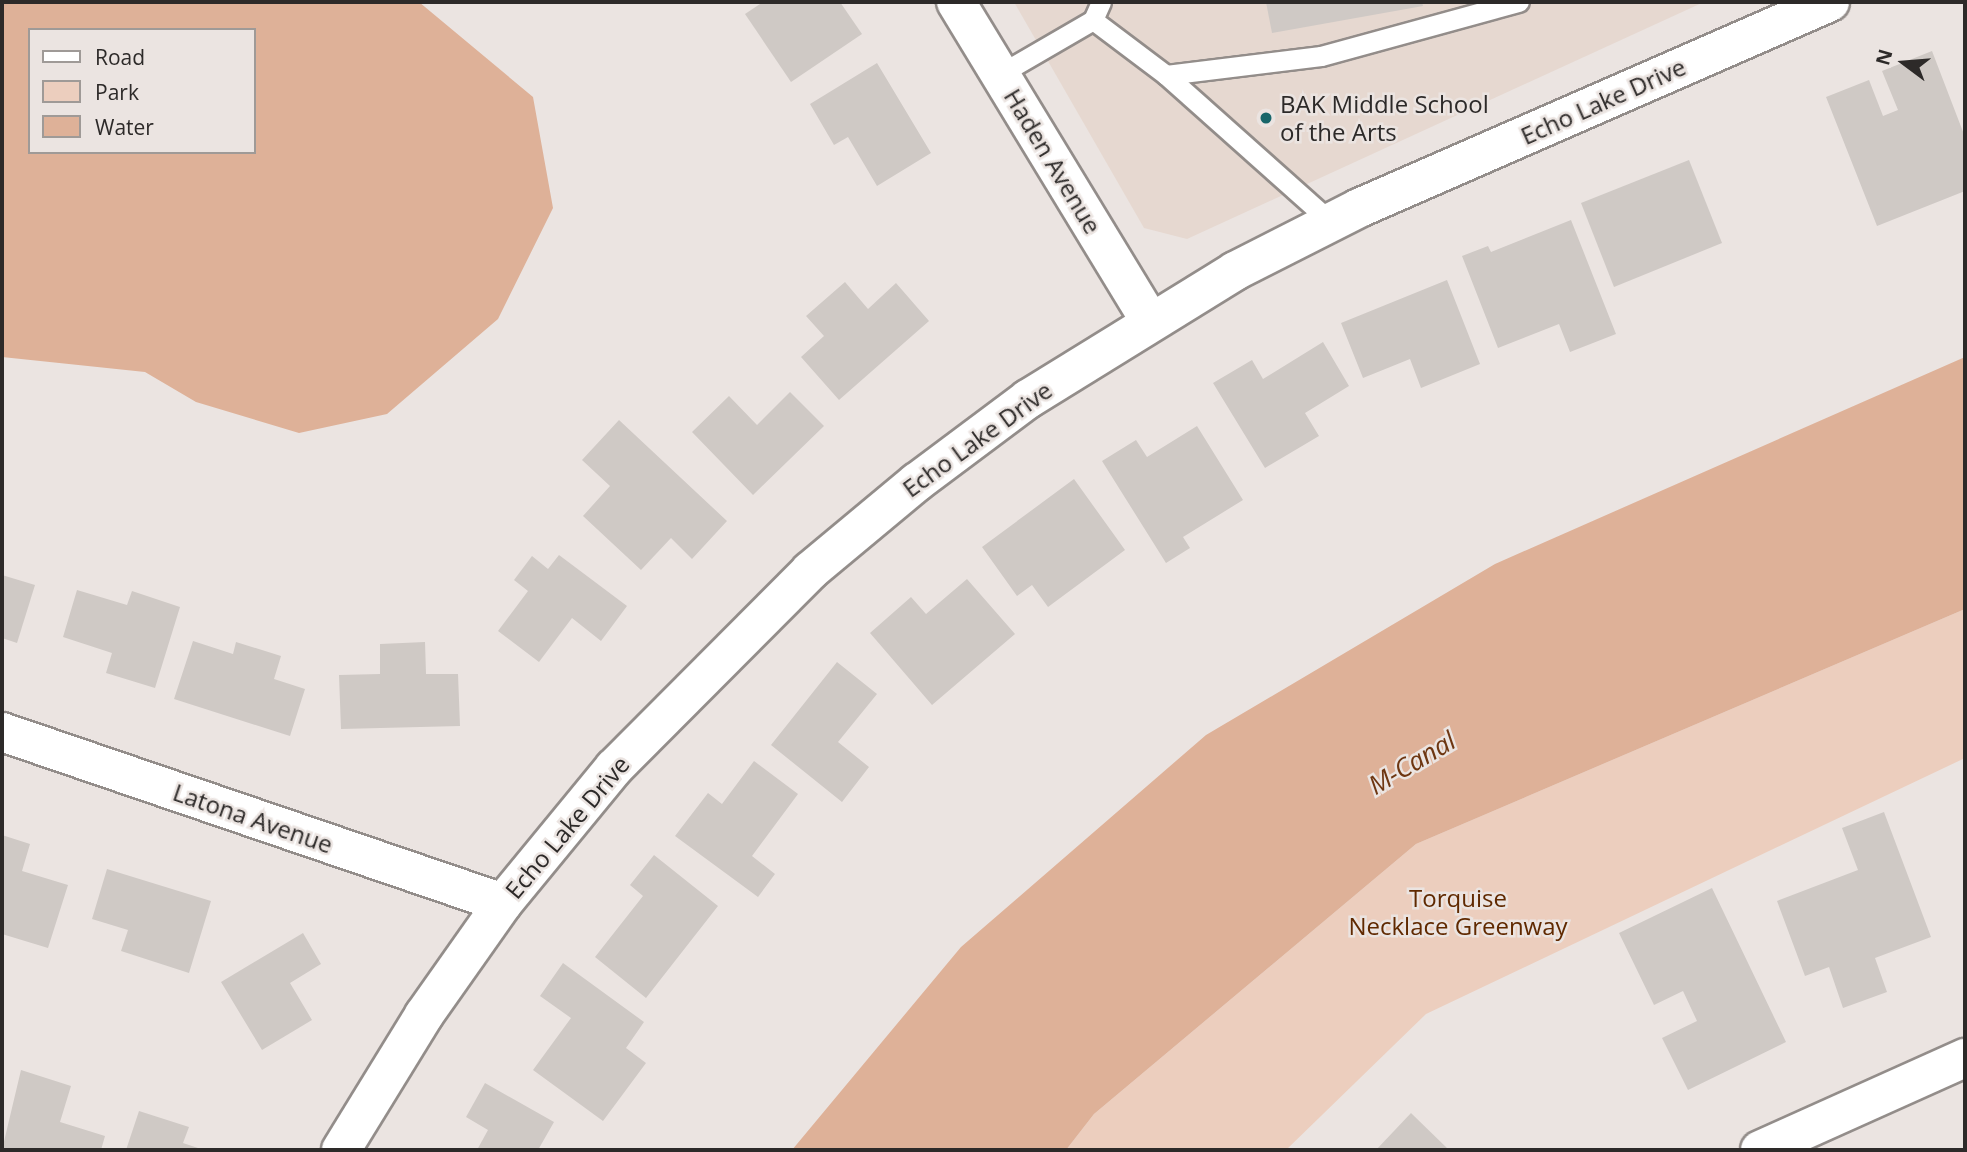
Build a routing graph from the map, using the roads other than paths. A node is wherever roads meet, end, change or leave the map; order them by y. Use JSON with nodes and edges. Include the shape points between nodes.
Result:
{"nodes":[{"id":1,"x":956,"y":2,"type":"edge"},
{"id":2,"x":1101,"y":2,"type":"edge"},
{"id":3,"x":1519,"y":2,"type":"edge"},
{"id":4,"x":1830,"y":2,"type":"edge"},
{"id":5,"x":1093,"y":20,"type":"junction"},
{"id":6,"x":1000,"y":74,"type":"junction"},
{"id":7,"x":1166,"y":75,"type":"junction"},
{"id":8,"x":1331,"y":222,"type":"junction"},
{"id":9,"x":1150,"y":320,"type":"junction"},
{"id":10,"x":2,"y":732,"type":"edge"},
{"id":11,"x":503,"y":903,"type":"junction"},
{"id":12,"x":1965,"y":1058,"type":"edge"},
{"id":13,"x":341,"y":1150,"type":"edge"},
{"id":14,"x":1760,"y":1150,"type":"edge"}],
"edges":[{"from":1,"to":6,"type":"street","name":"Haden Avenue"},
{"from":2,"to":5,"type":"lane"},
{"from":3,"to":7,"type":"lane","via":[[1321,56]]},
{"from":4,"to":8,"type":"street","name":"Echo Lake Drive"},
{"from":5,"to":6,"type":"lane"},
{"from":5,"to":7,"type":"lane"},
{"from":6,"to":9,"type":"street","name":"Haden Avenue"},
{"from":7,"to":8,"type":"lane"},
{"from":8,"to":9,"type":"street","name":"Echo Lake Drive"},
{"from":9,"to":11,"type":"street","name":"Echo Lake Drive","via":[[1028,399],[810,571],[614,768]]},
{"from":10,"to":11,"type":"street","name":"Latona Avenue"},
{"from":11,"to":13,"type":"street","name":"Echo Lake Drive","via":[[424,1016]]},
{"from":12,"to":14,"type":"street"}]}
